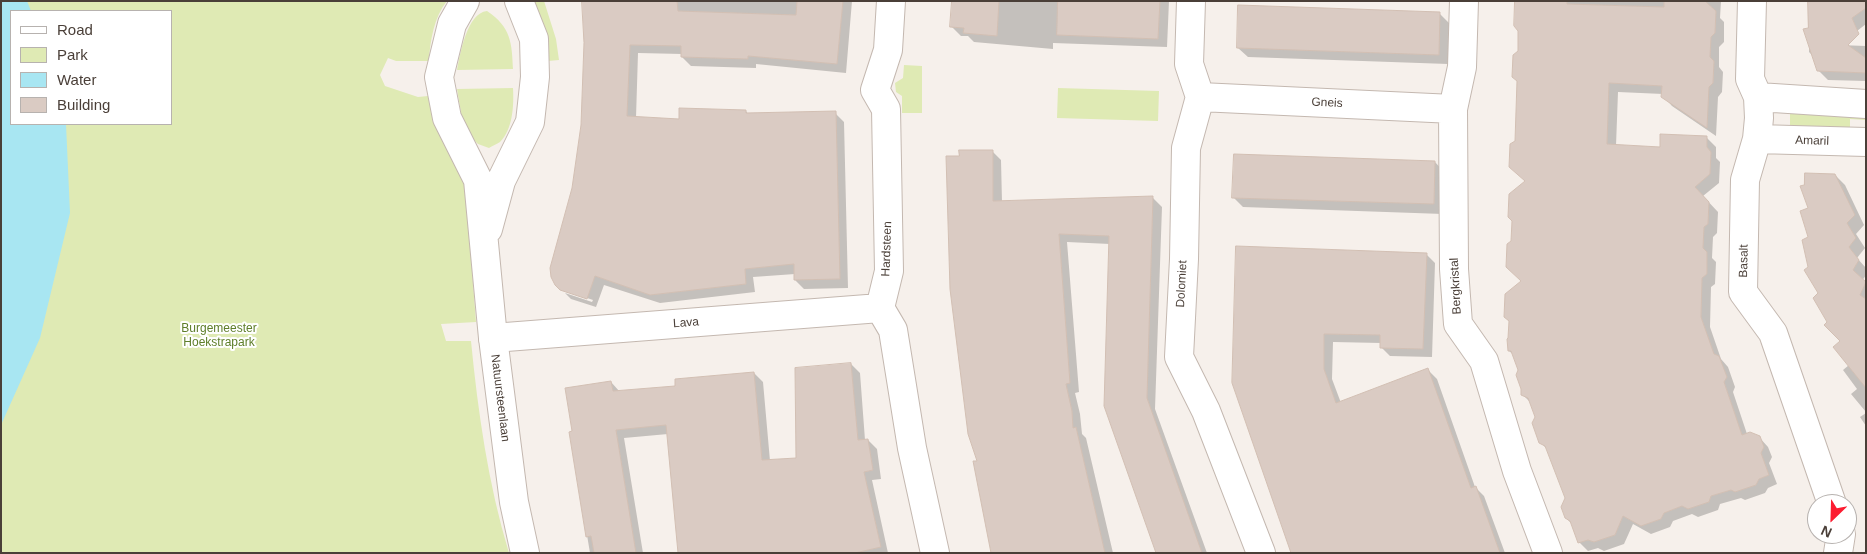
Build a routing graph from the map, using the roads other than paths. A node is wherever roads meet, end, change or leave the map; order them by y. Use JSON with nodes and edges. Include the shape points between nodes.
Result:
{"nodes":[{"id":1,"x":465,"y":1,"type":"edge"},
{"id":2,"x":519,"y":1,"type":"edge"},
{"id":3,"x":891,"y":1,"type":"edge"},
{"id":4,"x":1191,"y":1,"type":"edge"},
{"id":5,"x":1464,"y":1,"type":"edge"},
{"id":6,"x":1752,"y":1,"type":"edge"},
{"id":7,"x":1200,"y":97,"type":"junction"},
{"id":8,"x":1758,"y":98,"type":"junction"},
{"id":9,"x":1866,"y":104,"type":"edge"},
{"id":10,"x":1453,"y":109,"type":"junction"},
{"id":11,"x":1757,"y":139,"type":"junction"},
{"id":12,"x":1866,"y":142,"type":"edge"},
{"id":13,"x":484,"y":242,"type":"junction"},
{"id":14,"x":880,"y":308,"type":"junction"},
{"id":15,"x":493,"y":338,"type":"junction"},
{"id":16,"x":1829,"y":494,"type":"edge"},
{"id":17,"x":525,"y":553,"type":"edge"},
{"id":18,"x":935,"y":553,"type":"edge"},
{"id":19,"x":1261,"y":553,"type":"edge"},
{"id":20,"x":1548,"y":553,"type":"edge"}],
"edges":[{"from":1,"to":13,"type":"street","name":"Natuursteenlaan","via":[[452,24],[439,77],[447,118],[478,180]]},
{"from":2,"to":13,"type":"street","name":"Natuursteenlaan","via":[[534,39],[535,77],[530,122],[501,181]]},
{"from":3,"to":14,"type":"street","name":"Hardsteen","via":[[888,50],[875,90],[886,109],[889,270]]},
{"from":4,"to":7,"type":"street","via":[[1190,64]]},
{"from":5,"to":10,"type":"street","name":"Bergkristal","via":[[1462,67]]},
{"from":6,"to":8,"type":"street","name":"Basalt","via":[[1750,79]]},
{"from":7,"to":10,"type":"street","name":"Gneis"},
{"from":7,"to":19,"type":"street","name":"Dolomiet","via":[[1186,148],[1179,357],[1206,411]]},
{"from":8,"to":9,"type":"street"},
{"from":8,"to":11,"type":"street","name":"Basalt"},
{"from":10,"to":20,"type":"street","name":"Bergkristal","via":[[1454,269],[1458,324],[1484,361],[1517,471]]},
{"from":11,"to":12,"type":"street","name":"Amaril"},
{"from":11,"to":16,"type":"street","name":"Basalt","via":[[1745,180],[1743,292],[1774,333]]},
{"from":13,"to":15,"type":"street","name":"Natuursteenlaan"},
{"from":14,"to":15,"type":"street","name":"Lava"},
{"from":14,"to":18,"type":"street","via":[[893,330],[912,448]]},
{"from":15,"to":17,"type":"street","name":"Natuursteenlaan","via":[[514,502]]}]}
